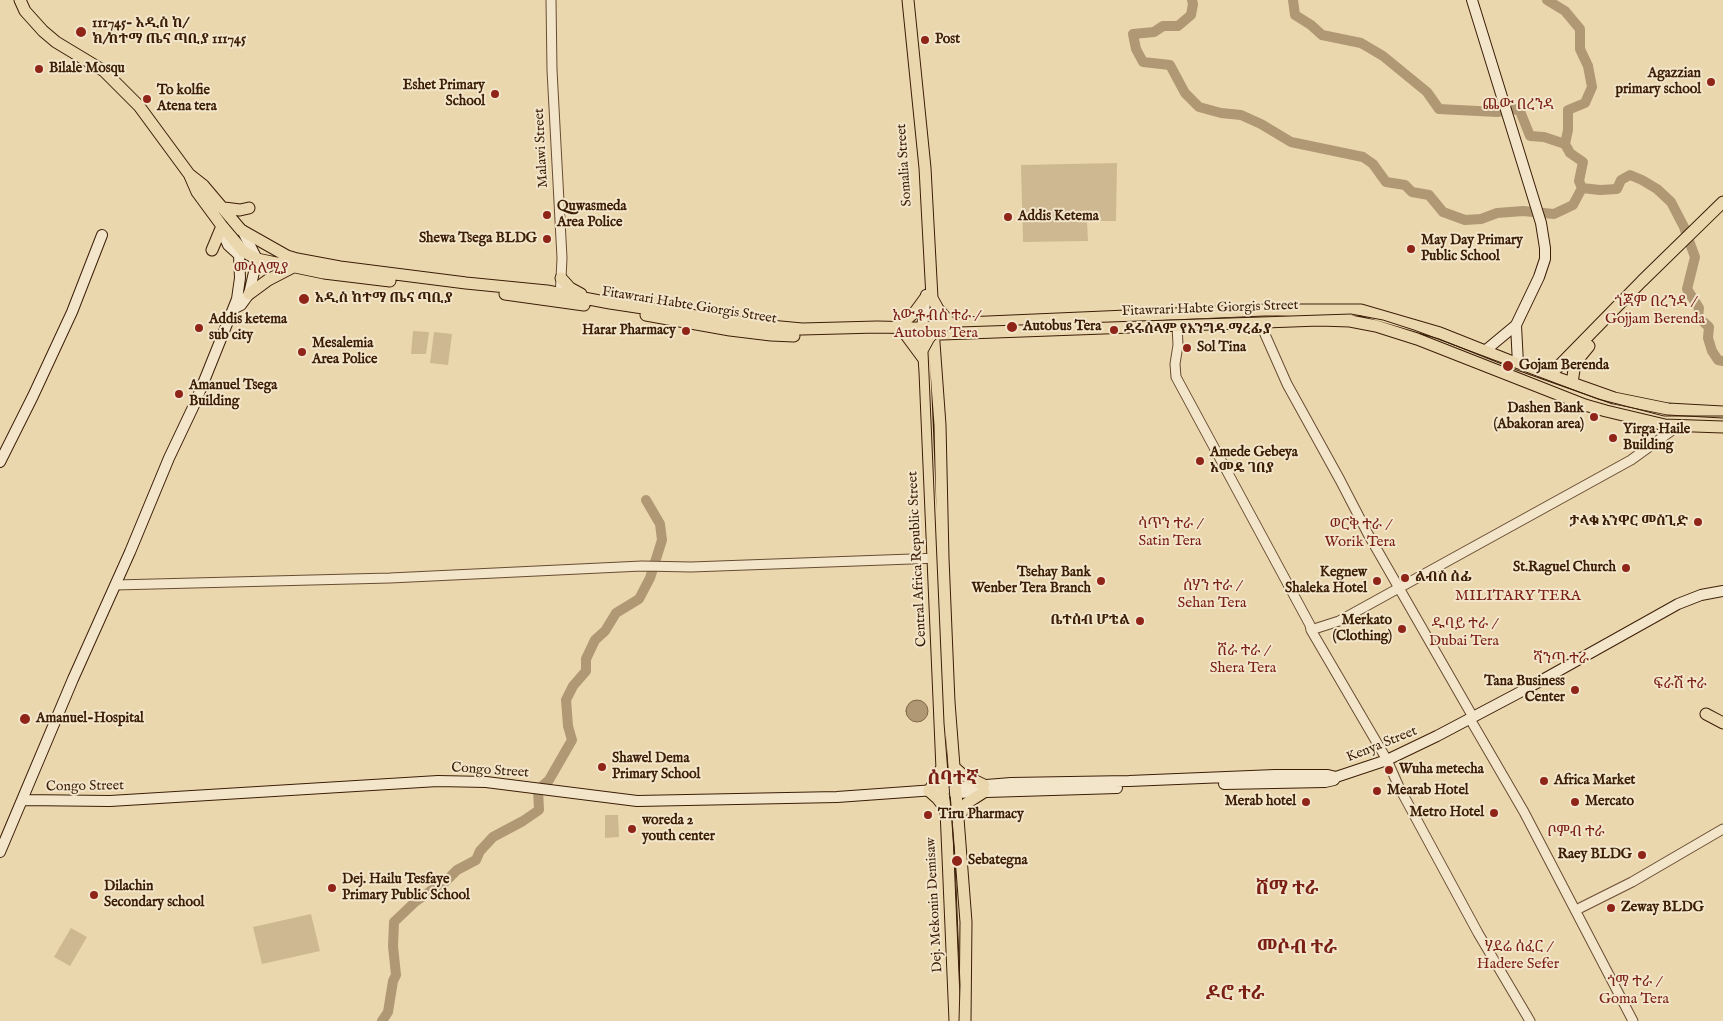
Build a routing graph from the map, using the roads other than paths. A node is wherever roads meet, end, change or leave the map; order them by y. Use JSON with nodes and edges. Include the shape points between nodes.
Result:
{"nodes":[{"id":1,"x":20,"y":0,"type":"edge"},
{"id":2,"x":551,"y":0,"type":"edge"},
{"id":3,"x":904,"y":0,"type":"edge"},
{"id":4,"x":908,"y":0,"type":"edge"},
{"id":5,"x":1472,"y":0,"type":"edge"},
{"id":6,"x":189,"y":174,"type":"junction"},
{"id":7,"x":1723,"y":202,"type":"edge"},
{"id":8,"x":224,"y":208,"type":"junction"},
{"id":9,"x":249,"y":208,"type":"dead end"},
{"id":10,"x":1723,"y":209,"type":"edge"},
{"id":11,"x":223,"y":227,"type":"junction"},
{"id":12,"x":241,"y":230,"type":"junction"},
{"id":13,"x":1690,"y":238,"type":"junction"},
{"id":14,"x":212,"y":250,"type":"dead end"},
{"id":15,"x":257,"y":259,"type":"junction"},
{"id":16,"x":295,"y":263,"type":"junction"},
{"id":17,"x":561,"y":275,"type":"junction"},
{"id":18,"x":1644,"y":283,"type":"junction"},
{"id":19,"x":547,"y":290,"type":"junction"},
{"id":20,"x":249,"y":294,"type":"junction"},
{"id":21,"x":560,"y":298,"type":"junction"},
{"id":22,"x":589,"y":299,"type":"junction"},
{"id":23,"x":926,"y":299,"type":"junction"},
{"id":24,"x":233,"y":310,"type":"junction"},
{"id":25,"x":1260,"y":323,"type":"junction"},
{"id":26,"x":1516,"y":324,"type":"junction"},
{"id":27,"x":1176,"y":325,"type":"junction"},
{"id":28,"x":950,"y":330,"type":"junction"},
{"id":29,"x":901,"y":331,"type":"junction"},
{"id":30,"x":928,"y":332,"type":"junction"},
{"id":31,"x":1486,"y":350,"type":"junction"},
{"id":32,"x":929,"y":357,"type":"junction"},
{"id":33,"x":1518,"y":364,"type":"junction"},
{"id":34,"x":1550,"y":375,"type":"junction"},
{"id":35,"x":1572,"y":383,"type":"junction"},
{"id":36,"x":1723,"y":412,"type":"edge"},
{"id":37,"x":1678,"y":426,"type":"junction"},
{"id":38,"x":1723,"y":427,"type":"edge"},
{"id":39,"x":0,"y":455,"type":"edge"},
{"id":40,"x":0,"y":462,"type":"edge"},
{"id":41,"x":938,"y":558,"type":"junction"},
{"id":42,"x":115,"y":585,"type":"junction"},
{"id":43,"x":1398,"y":589,"type":"junction"},
{"id":44,"x":1723,"y":591,"type":"edge"},
{"id":45,"x":1311,"y":630,"type":"junction"},
{"id":46,"x":1706,"y":714,"type":"dead end"},
{"id":47,"x":1471,"y":718,"type":"junction"},
{"id":48,"x":1723,"y":723,"type":"edge"},
{"id":49,"x":1387,"y":760,"type":"junction"},
{"id":50,"x":948,"y":766,"type":"junction"},
{"id":51,"x":984,"y":788,"type":"junction"},
{"id":52,"x":955,"y":790,"type":"junction"},
{"id":53,"x":937,"y":791,"type":"junction"},
{"id":54,"x":22,"y":800,"type":"junction"},
{"id":55,"x":958,"y":819,"type":"junction"},
{"id":56,"x":1723,"y":829,"type":"edge"},
{"id":57,"x":0,"y":852,"type":"edge"},
{"id":58,"x":1576,"y":910,"type":"junction"},
{"id":59,"x":955,"y":1021,"type":"edge"},
{"id":60,"x":965,"y":1021,"type":"edge"},
{"id":61,"x":1530,"y":1021,"type":"edge"},
{"id":62,"x":1633,"y":1021,"type":"edge"}],
"edges":[{"from":1,"to":6,"type":"main road","via":[[25,11],[43,31],[104,71],[139,106]]},
{"from":2,"to":17,"type":"street","name":"Malawi Street"},
{"from":3,"to":23,"type":"main road","name":"Somalia Street","via":[[920,169]]},
{"from":4,"to":28,"type":"main road","via":[[925,168],[932,298]]},
{"from":5,"to":26,"type":"main road","via":[[1544,239],[1540,277]]},
{"from":6,"to":8,"type":"main road"},
{"from":6,"to":11,"type":"main road","name":"Fitawrari Habte Giorgis Street","via":[[197,192]]},
{"from":7,"to":13,"type":"main road"},
{"from":8,"to":9,"type":"main road"},
{"from":8,"to":12,"type":"main road"},
{"from":10,"to":13,"type":"main road"},
{"from":11,"to":14,"type":"main road"},
{"from":11,"to":15,"type":"main road","name":"Fitawrari Habte Giorgis Street","via":[[244,252]]},
{"from":11,"to":24,"type":"main road","via":[[228,245],[239,255],[240,278]]},
{"from":12,"to":15,"type":"main road"},
{"from":12,"to":16,"type":"main road"},
{"from":13,"to":18,"type":"main road"},
{"from":15,"to":16,"type":"main road","name":"Fitawrari Habte Giorgis Street"},
{"from":15,"to":20,"type":"main road"},
{"from":16,"to":19,"type":"main road"},
{"from":16,"to":20,"type":"main road"},
{"from":16,"to":21,"type":"main road","name":"Fitawrari Habte Giorgis Street","via":[[341,276]]},
{"from":17,"to":19,"type":"main road"},
{"from":17,"to":21,"type":"street","name":"Malawi Street"},
{"from":17,"to":22,"type":"main road","via":[[570,288]]},
{"from":18,"to":34,"type":"main road"},
{"from":18,"to":35,"type":"main road","via":[[1582,353],[1576,363]]},
{"from":19,"to":21,"type":"main road"},
{"from":20,"to":24,"type":"main road"},
{"from":21,"to":22,"type":"main road"},
{"from":21,"to":29,"type":"main road","name":"Fitawrari Habte Giorgis Street","via":[[771,335]]},
{"from":22,"to":29,"type":"main road","via":[[786,328]]},
{"from":23,"to":29,"type":"main road"},
{"from":23,"to":30,"type":"main road","name":"Somalia Street"},
{"from":24,"to":42,"type":"main road"},
{"from":25,"to":27,"type":"main road","name":"Fitawrari Habte Giorgis Street"},
{"from":25,"to":37,"type":"main road","name":"Fitawrari Habte Giorgis Street","via":[[1327,320],[1376,326],[1585,405]]},
{"from":25,"to":43,"type":"street","via":[[1287,384]]},
{"from":26,"to":31,"type":"main road"},
{"from":26,"to":33,"type":"main road"},
{"from":27,"to":28,"type":"main road","name":"Fitawrari Habte Giorgis Street"},
{"from":27,"to":45,"type":"street","via":[[1176,377]]},
{"from":28,"to":30,"type":"main road","name":"Fitawrari Habte Giorgis Street"},
{"from":28,"to":31,"type":"main road","via":[[965,323],[1264,310],[1362,310]]},
{"from":28,"to":32,"type":"main road"},
{"from":29,"to":30,"type":"main road","name":"Fitawrari Habte Giorgis Street"},
{"from":29,"to":32,"type":"main road"},
{"from":30,"to":32,"type":"main road","name":"Central Africa Republic Street"},
{"from":31,"to":33,"type":"main road"},
{"from":32,"to":41,"type":"main road","name":"Central Africa Republic Street","via":[[940,424]]},
{"from":33,"to":34,"type":"main road"},
{"from":34,"to":35,"type":"main road"},
{"from":35,"to":36,"type":"main road","via":[[1614,398],[1653,406]]},
{"from":37,"to":38,"type":"main road","name":"Fitawrari Habte Giorgis Street"},
{"from":37,"to":43,"type":"street","via":[[1632,460]]},
{"from":39,"to":40,"type":"main road","via":[[39,376],[100,235],[72,312]]},
{"from":41,"to":42,"type":"street"},
{"from":41,"to":50,"type":"main road","name":"Central Africa Republic Street"},
{"from":42,"to":54,"type":"main road"},
{"from":43,"to":45,"type":"street","via":[[1339,621]]},
{"from":43,"to":47,"type":"street"},
{"from":44,"to":47,"type":"main road","name":"Kenya Street","via":[[1678,604]]},
{"from":45,"to":49,"type":"street"},
{"from":46,"to":48,"type":"main road"},
{"from":47,"to":49,"type":"main road","name":"Kenya Street"},
{"from":47,"to":58,"type":"street"},
{"from":49,"to":51,"type":"main road","name":"Kenya Street","via":[[1325,782]]},
{"from":49,"to":61,"type":"street","via":[[1478,933]]},
{"from":50,"to":51,"type":"main road"},
{"from":50,"to":52,"type":"main road","name":"Central Africa Republic Street"},
{"from":50,"to":53,"type":"main road","via":[[936,780]]},
{"from":51,"to":52,"type":"main road","name":"Congo Street"},
{"from":51,"to":55,"type":"main road","via":[[967,803]]},
{"from":52,"to":53,"type":"main road","name":"Congo Street"},
{"from":52,"to":55,"type":"main road","name":"Dej. Mekonin Demisaw"},
{"from":53,"to":54,"type":"main road","name":"Congo Street","via":[[837,797],[642,801],[486,782],[438,781],[110,801]]},
{"from":53,"to":59,"type":"main road","name":"Dej. Mekonin Demisaw","via":[[946,810]]},
{"from":54,"to":57,"type":"main road"},
{"from":55,"to":60,"type":"main road","name":"Dej. Mekonin Demisaw","via":[[966,932]]},
{"from":56,"to":58,"type":"street","via":[[1632,882]]},
{"from":58,"to":62,"type":"street"}]}
